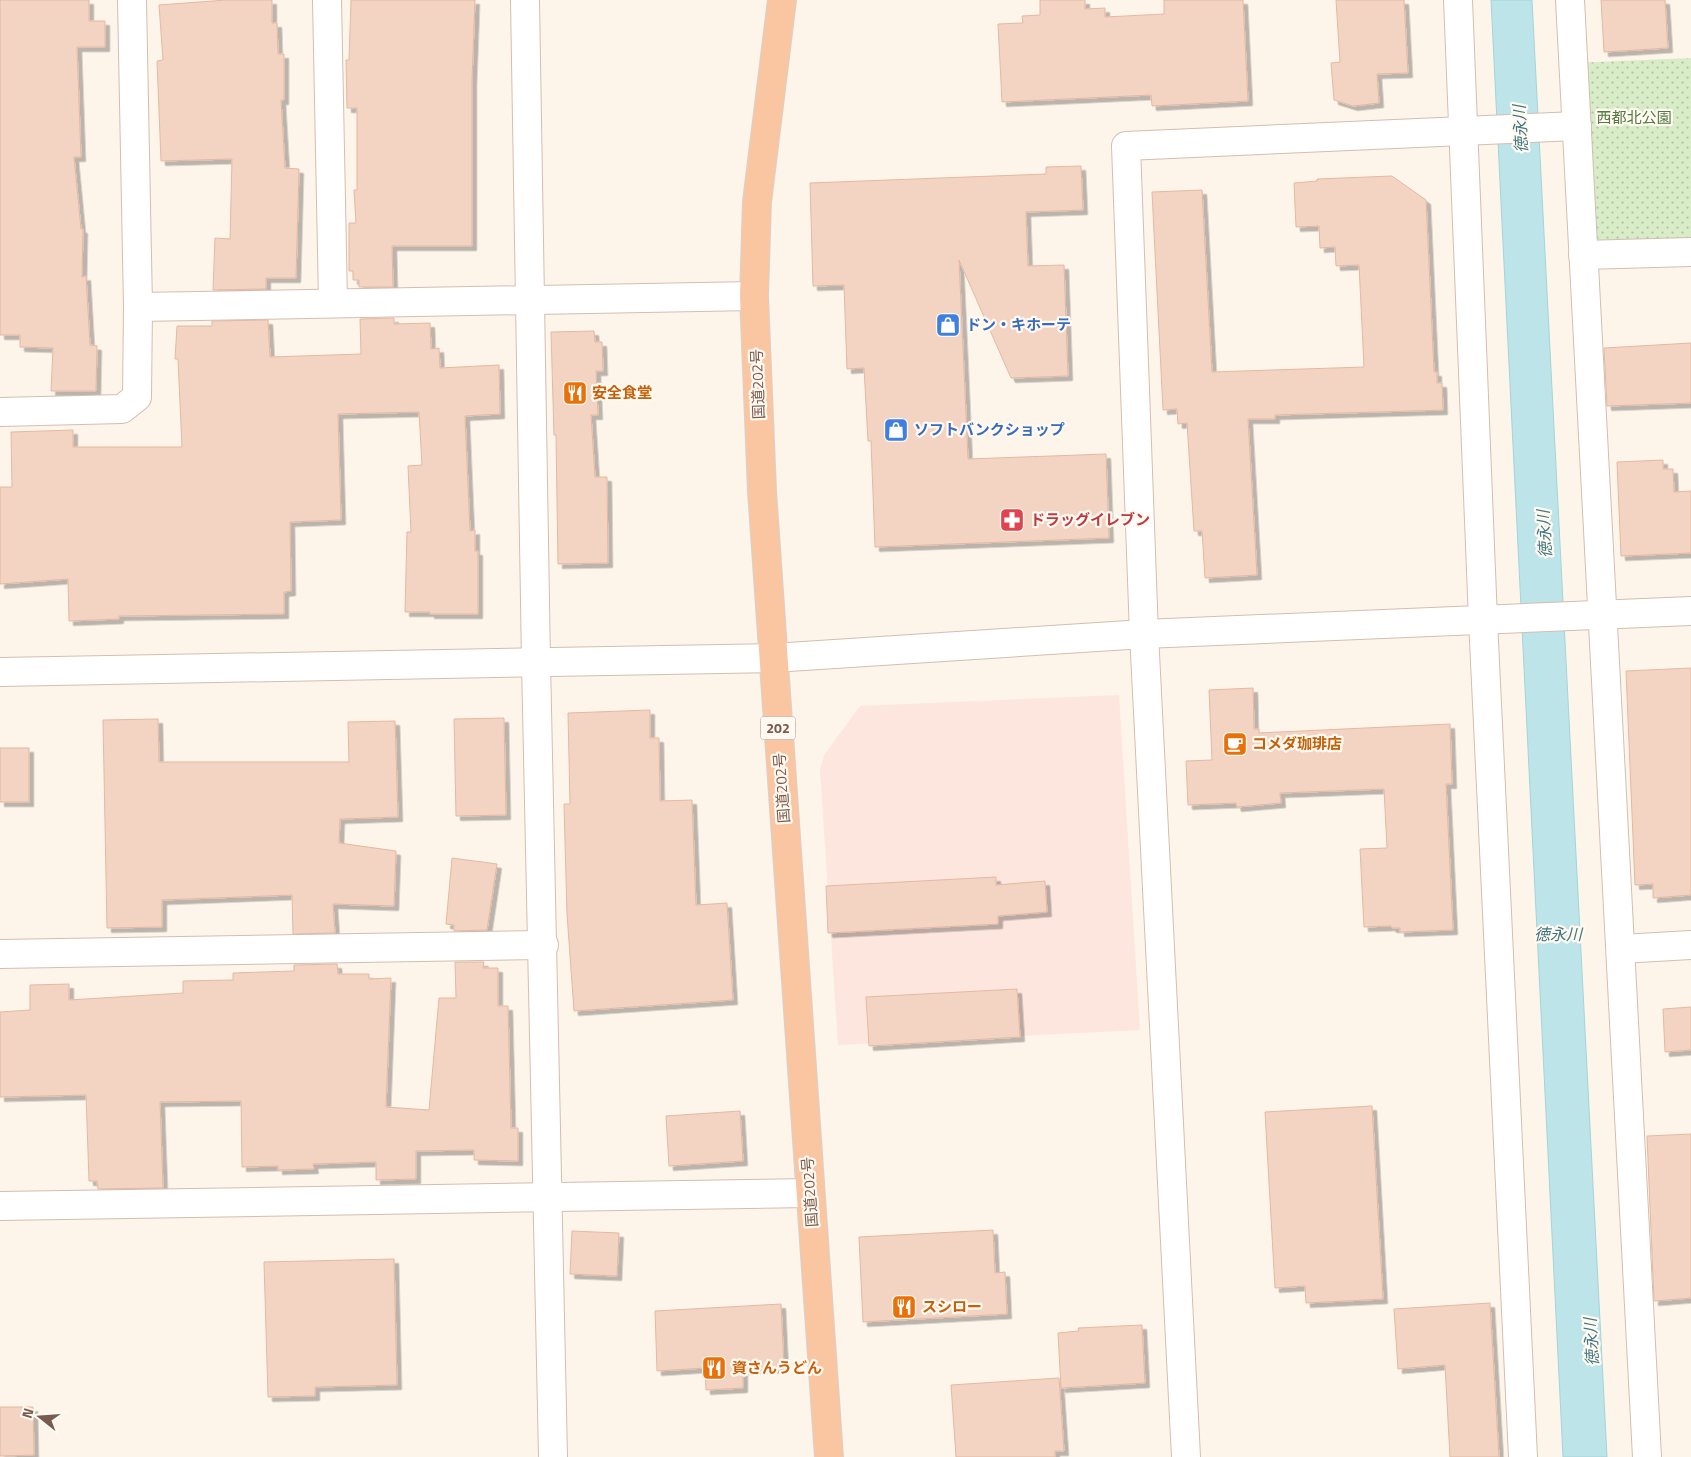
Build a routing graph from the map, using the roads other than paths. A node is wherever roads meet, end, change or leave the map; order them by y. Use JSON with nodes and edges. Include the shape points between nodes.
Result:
{"nodes":[{"id":1,"x":132,"y":0,"type":"edge"},
{"id":2,"x":327,"y":0,"type":"edge"},
{"id":3,"x":526,"y":0,"type":"edge"},
{"id":4,"x":782,"y":0,"type":"edge"},
{"id":5,"x":1458,"y":0,"type":"edge"},
{"id":6,"x":1570,"y":0,"type":"edge"},
{"id":7,"x":1577,"y":126,"type":"junction"},
{"id":8,"x":1463,"y":130,"type":"junction"},
{"id":9,"x":1691,"y":252,"type":"edge"},
{"id":10,"x":1583,"y":255,"type":"junction"},
{"id":11,"x":754,"y":296,"type":"junction"},
{"id":12,"x":531,"y":300,"type":"junction"},
{"id":13,"x":332,"y":302,"type":"junction"},
{"id":14,"x":138,"y":307,"type":"junction"},
{"id":15,"x":0,"y":412,"type":"edge"},
{"id":16,"x":1691,"y":611,"type":"edge"},
{"id":17,"x":1602,"y":615,"type":"junction"},
{"id":18,"x":1484,"y":620,"type":"junction"},
{"id":19,"x":1144,"y":634,"type":"junction"},
{"id":20,"x":773,"y":658,"type":"junction"},
{"id":21,"x":536,"y":662,"type":"junction"},
{"id":22,"x":0,"y":672,"type":"edge"},
{"id":23,"x":544,"y":945,"type":"junction"},
{"id":24,"x":1691,"y":945,"type":"edge"},
{"id":25,"x":1621,"y":949,"type":"junction"},
{"id":26,"x":0,"y":954,"type":"edge"},
{"id":27,"x":810,"y":1193,"type":"junction"},
{"id":28,"x":548,"y":1199,"type":"junction"},
{"id":29,"x":0,"y":1206,"type":"edge"},
{"id":30,"x":554,"y":1457,"type":"edge"},
{"id":31,"x":829,"y":1457,"type":"edge"},
{"id":32,"x":1186,"y":1457,"type":"edge"},
{"id":33,"x":1523,"y":1457,"type":"edge"},
{"id":34,"x":1647,"y":1457,"type":"edge"}],
"edges":[{"from":1,"to":14,"type":"street"},
{"from":2,"to":13,"type":"street"},
{"from":3,"to":12,"type":"street"},
{"from":4,"to":11,"type":"highway","name":"国道202号","number":"202","via":[[757,202]]},
{"from":5,"to":8,"type":"street"},
{"from":6,"to":7,"type":"street"},
{"from":7,"to":8,"type":"street"},
{"from":7,"to":10,"type":"street"},
{"from":8,"to":18,"type":"street"},
{"from":8,"to":19,"type":"street","via":[[1126,146]]},
{"from":9,"to":10,"type":"street"},
{"from":10,"to":17,"type":"street"},
{"from":11,"to":12,"type":"street"},
{"from":11,"to":20,"type":"highway","name":"国道202号","number":"202"},
{"from":12,"to":13,"type":"street"},
{"from":12,"to":21,"type":"street"},
{"from":13,"to":14,"type":"street"},
{"from":14,"to":15,"type":"street","via":[[137,397],[122,409]]},
{"from":16,"to":17,"type":"street"},
{"from":17,"to":18,"type":"street"},
{"from":17,"to":25,"type":"street"},
{"from":18,"to":19,"type":"street"},
{"from":18,"to":33,"type":"street"},
{"from":19,"to":20,"type":"street"},
{"from":19,"to":32,"type":"street"},
{"from":20,"to":21,"type":"street"},
{"from":20,"to":27,"type":"highway","name":"国道202号","number":"202"},
{"from":21,"to":22,"type":"street"},
{"from":21,"to":23,"type":"street"},
{"from":23,"to":26,"type":"street"},
{"from":23,"to":28,"type":"street"},
{"from":24,"to":25,"type":"street"},
{"from":25,"to":34,"type":"street"},
{"from":27,"to":28,"type":"street"},
{"from":27,"to":31,"type":"highway","name":"国道202号","number":"202"},
{"from":28,"to":29,"type":"street"},
{"from":28,"to":30,"type":"street"}]}
